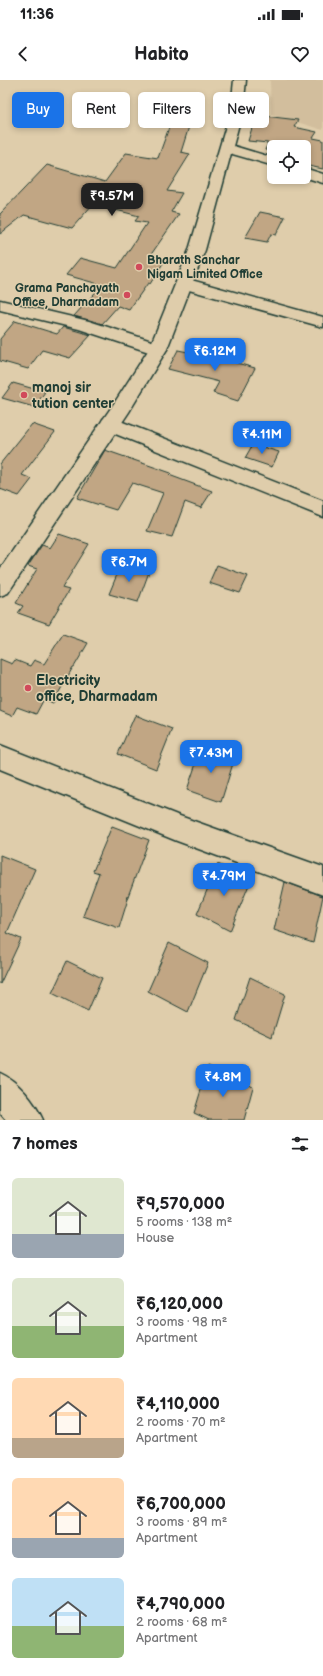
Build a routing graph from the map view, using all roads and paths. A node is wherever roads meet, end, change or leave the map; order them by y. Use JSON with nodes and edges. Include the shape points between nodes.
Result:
{"nodes":[{"id":1,"x":240,"y":80,"type":"edge"},
{"id":2,"x":227,"y":148,"type":"junction"},
{"id":3,"x":267,"y":160,"type":"edge"},
{"id":4,"x":311,"y":175,"type":"edge"},
{"id":5,"x":323,"y":179,"type":"edge"},
{"id":6,"x":184,"y":283,"type":"junction"},
{"id":7,"x":0,"y":305,"type":"edge"},
{"id":8,"x":323,"y":322,"type":"edge"},
{"id":9,"x":158,"y":349,"type":"junction"},
{"id":10,"x":110,"y":424,"type":"junction"},
{"id":11,"x":323,"y":509,"type":"edge"},
{"id":12,"x":0,"y":588,"type":"edge"},
{"id":13,"x":0,"y":757,"type":"edge"},
{"id":14,"x":323,"y":881,"type":"edge"},
{"id":15,"x":0,"y":1088,"type":"edge"},
{"id":16,"x":27,"y":1120,"type":"edge"}],
"edges":[{"from":1,"to":2,"type":"street","via":[[237,109]]},
{"from":2,"to":3,"type":"street"},
{"from":2,"to":6,"type":"street","via":[[197,250]]},
{"from":4,"to":5,"type":"street"},
{"from":6,"to":8,"type":"street"},
{"from":6,"to":9,"type":"street"},
{"from":7,"to":9,"type":"street","via":[[83,325]]},
{"from":9,"to":10,"type":"street"},
{"from":10,"to":11,"type":"street"},
{"from":10,"to":12,"type":"street"},
{"from":13,"to":14,"type":"street","via":[[176,828]]},
{"from":15,"to":16,"type":"street"}]}
